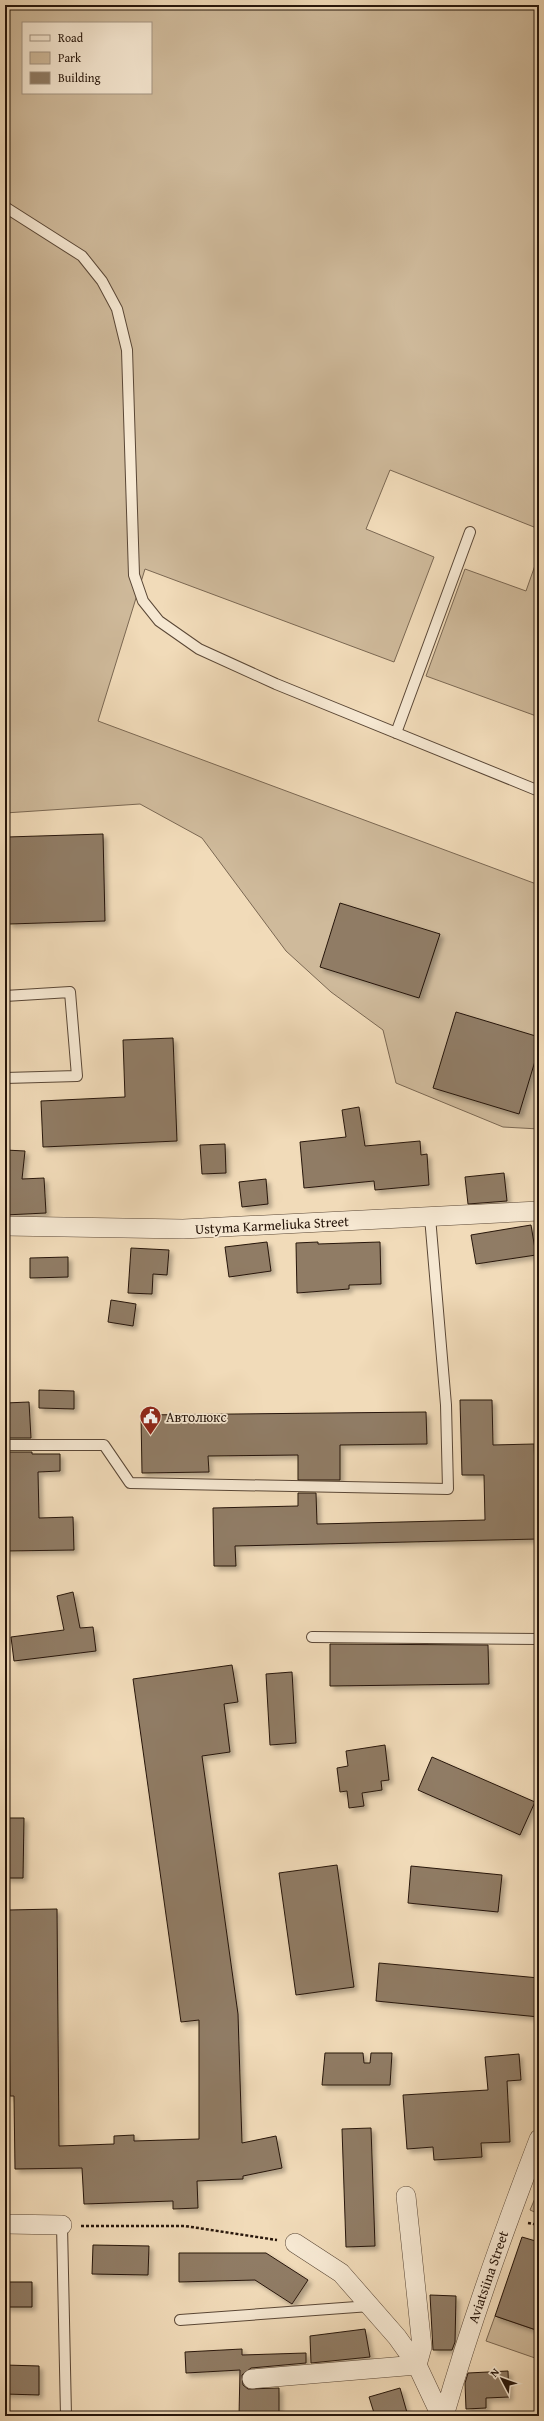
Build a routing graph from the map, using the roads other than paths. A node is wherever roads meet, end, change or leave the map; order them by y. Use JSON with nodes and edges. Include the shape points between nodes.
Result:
{"nodes":[{"id":1,"x":5,"y":207,"type":"edge"},
{"id":2,"x":470,"y":532,"type":"dead end"},
{"id":3,"x":396,"y":733,"type":"junction"},
{"id":4,"x":539,"y":791,"type":"edge"},
{"id":5,"x":5,"y":996,"type":"edge"},
{"id":6,"x":5,"y":1078,"type":"edge"},
{"id":7,"x":539,"y":1211,"type":"edge"},
{"id":8,"x":430,"y":1217,"type":"junction"},
{"id":9,"x":5,"y":1226,"type":"edge"},
{"id":10,"x":5,"y":1445,"type":"edge"},
{"id":11,"x":312,"y":1637,"type":"dead end"},
{"id":12,"x":539,"y":1639,"type":"edge"},
{"id":13,"x":539,"y":2139,"type":"edge"},
{"id":14,"x":406,"y":2196,"type":"dead end"},
{"id":15,"x":5,"y":2224,"type":"edge"},
{"id":16,"x":62,"y":2225,"type":"joint"},
{"id":17,"x":295,"y":2243,"type":"road end"},
{"id":18,"x":370,"y":2306,"type":"junction"},
{"id":19,"x":180,"y":2320,"type":"dead end"},
{"id":20,"x":416,"y":2365,"type":"junction"},
{"id":21,"x":252,"y":2379,"type":"dead end"},
{"id":22,"x":66,"y":2416,"type":"edge"},
{"id":23,"x":443,"y":2416,"type":"edge"}],
"edges":[{"from":1,"to":3,"type":"lane","via":[[82,256],[102,281],[117,309],[127,350],[134,575],[143,601],[159,621],[199,649]]},
{"from":2,"to":3,"type":"lane"},
{"from":3,"to":4,"type":"lane"},
{"from":5,"to":6,"type":"lane","via":[[70,992],[77,1076]]},
{"from":7,"to":8,"type":"street","name":"Ustyma Karmeliuka Street"},
{"from":8,"to":9,"type":"street","name":"Ustyma Karmeliuka Street","via":[[184,1230]]},
{"from":8,"to":10,"type":"lane","via":[[446,1405],[448,1489],[130,1483],[104,1445]]},
{"from":11,"to":12,"type":"lane"},
{"from":13,"to":23,"type":"street","name":"Aviatsiina Street","via":[[507,2220]]},
{"from":14,"to":20,"type":"street","via":[[422,2347]]},
{"from":15,"to":16,"type":"street"},
{"from":16,"to":22,"type":"lane"},
{"from":17,"to":18,"type":"street","via":[[341,2273]]},
{"from":18,"to":19,"type":"lane"},
{"from":18,"to":20,"type":"street","via":[[397,2337]]},
{"from":20,"to":21,"type":"street"},
{"from":20,"to":23,"type":"street"}]}
